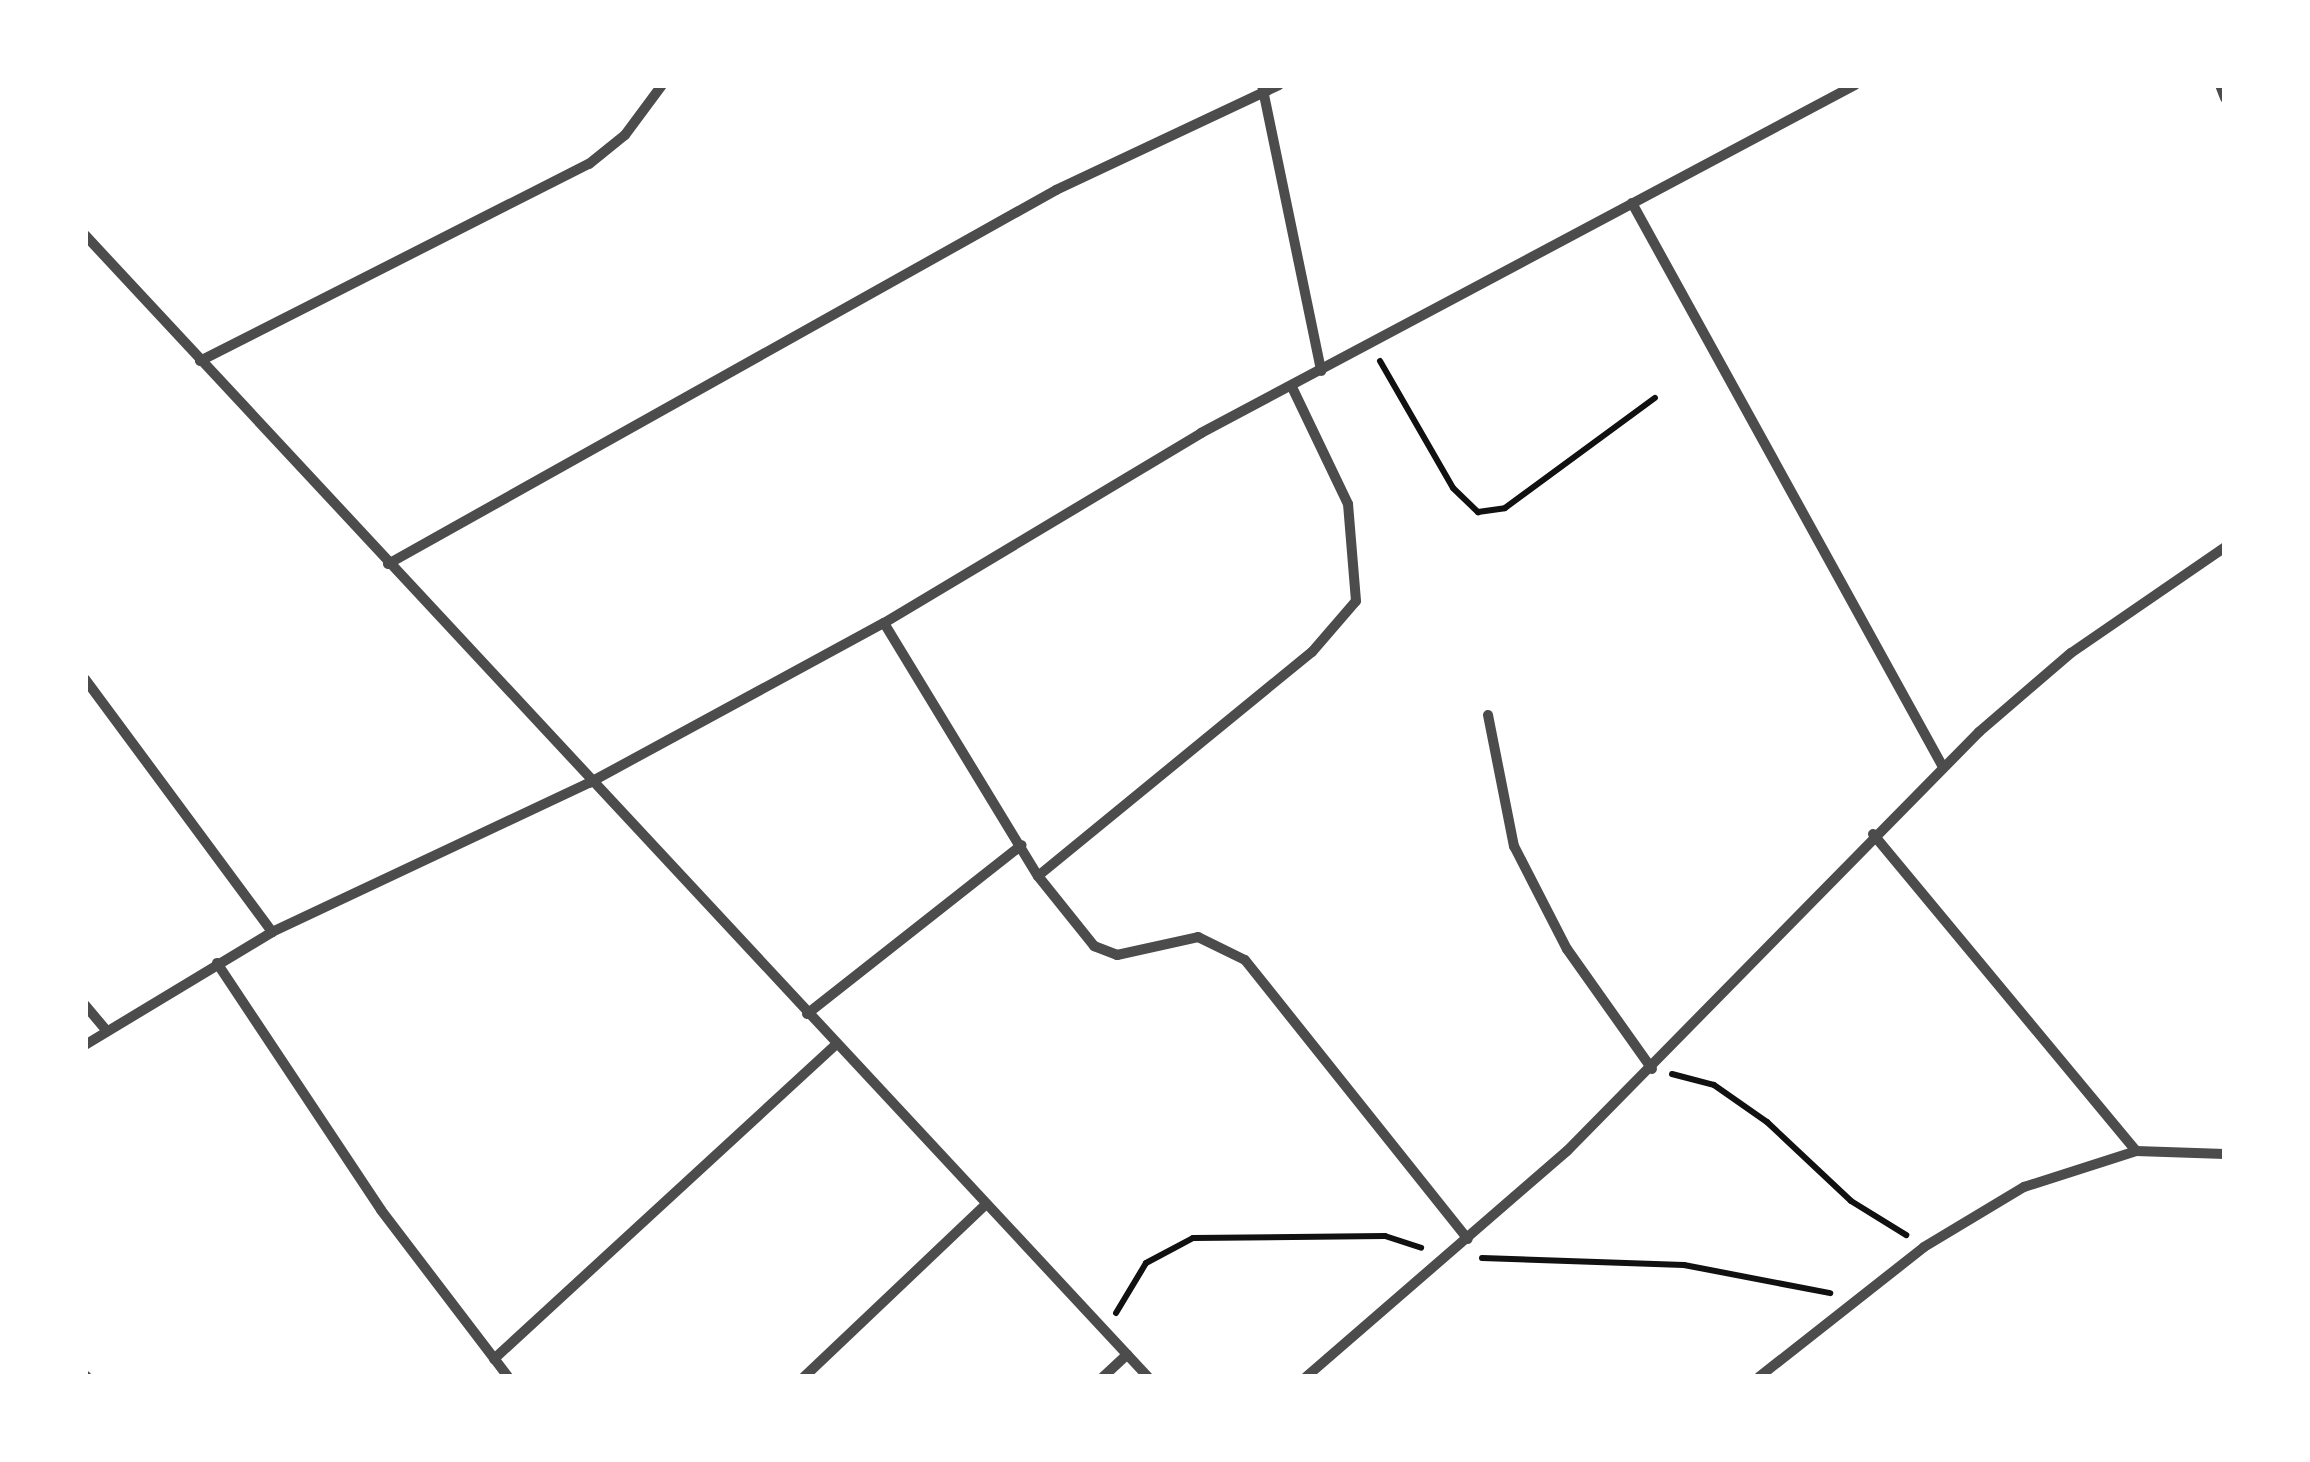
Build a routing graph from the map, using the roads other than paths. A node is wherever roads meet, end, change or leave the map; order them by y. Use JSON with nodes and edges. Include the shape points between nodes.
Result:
{"nodes":[{"id":1,"x":662,"y":85,"type":"edge"},
{"id":2,"x":1279,"y":85,"type":"edge"},
{"id":3,"x":1855,"y":85,"type":"edge"},
{"id":4,"x":2220,"y":85,"type":"edge"},
{"id":5,"x":1262,"y":89,"type":"edge"},
{"id":6,"x":2225,"y":98,"type":"edge"},
{"id":7,"x":1632,"y":203,"type":"junction"},
{"id":8,"x":85,"y":235,"type":"edge"},
{"id":9,"x":200,"y":361,"type":"junction"},
{"id":10,"x":1321,"y":371,"type":"junction"},
{"id":11,"x":1292,"y":388,"type":"junction"},
{"id":12,"x":2225,"y":547,"type":"edge"},
{"id":13,"x":388,"y":564,"type":"junction"},
{"id":14,"x":884,"y":623,"type":"junction"},
{"id":15,"x":85,"y":680,"type":"edge"},
{"id":16,"x":1488,"y":715,"type":"dead end"},
{"id":17,"x":1943,"y":767,"type":"junction"},
{"id":18,"x":589,"y":784,"type":"junction"},
{"id":19,"x":1874,"y":834,"type":"junction"},
{"id":20,"x":1022,"y":845,"type":"junction"},
{"id":21,"x":1038,"y":876,"type":"junction"},
{"id":22,"x":272,"y":932,"type":"junction"},
{"id":23,"x":217,"y":963,"type":"junction"},
{"id":24,"x":85,"y":1006,"type":"edge"},
{"id":25,"x":807,"y":1014,"type":"junction"},
{"id":26,"x":108,"y":1031,"type":"junction"},
{"id":27,"x":85,"y":1045,"type":"edge"},
{"id":28,"x":836,"y":1045,"type":"junction"},
{"id":29,"x":1652,"y":1069,"type":"junction"},
{"id":30,"x":2136,"y":1152,"type":"junction"},
{"id":31,"x":2225,"y":1154,"type":"edge"},
{"id":32,"x":986,"y":1204,"type":"junction"},
{"id":33,"x":1468,"y":1240,"type":"junction"},
{"id":34,"x":1127,"y":1355,"type":"junction"},
{"id":35,"x":494,"y":1360,"type":"junction"},
{"id":36,"x":508,"y":1377,"type":"edge"},
{"id":37,"x":804,"y":1377,"type":"edge"},
{"id":38,"x":1103,"y":1377,"type":"edge"},
{"id":39,"x":1148,"y":1377,"type":"edge"},
{"id":40,"x":1306,"y":1377,"type":"edge"},
{"id":41,"x":1759,"y":1377,"type":"edge"}],
"edges":[{"from":1,"to":9,"type":"street","via":[[589,164]]},
{"from":2,"to":5,"type":"street"},
{"from":3,"to":7,"type":"street"},
{"from":4,"to":6,"type":"street"},
{"from":5,"to":10,"type":"street"},
{"from":5,"to":13,"type":"street","via":[[1056,190]]},
{"from":7,"to":10,"type":"street"},
{"from":7,"to":17,"type":"street"},
{"from":8,"to":9,"type":"street"},
{"from":9,"to":13,"type":"street"},
{"from":10,"to":11,"type":"street"},
{"from":11,"to":14,"type":"street"},
{"from":11,"to":21,"type":"street","via":[[1348,504],[1356,601],[1312,652]]},
{"from":12,"to":17,"type":"street","via":[[2072,653]]},
{"from":13,"to":18,"type":"street"},
{"from":14,"to":18,"type":"street"},
{"from":14,"to":20,"type":"street"},
{"from":15,"to":22,"type":"street"},
{"from":16,"to":29,"type":"street","via":[[1514,846],[1566,949]]},
{"from":17,"to":19,"type":"street"},
{"from":18,"to":22,"type":"street"},
{"from":18,"to":25,"type":"street"},
{"from":19,"to":29,"type":"street"},
{"from":19,"to":30,"type":"street"},
{"from":20,"to":21,"type":"street"},
{"from":20,"to":25,"type":"street"},
{"from":21,"to":33,"type":"street","via":[[1094,946],[1117,955],[1198,936],[1245,960]]},
{"from":22,"to":23,"type":"street"},
{"from":23,"to":26,"type":"street"},
{"from":23,"to":35,"type":"street"},
{"from":24,"to":26,"type":"street"},
{"from":25,"to":28,"type":"street"},
{"from":26,"to":27,"type":"street"},
{"from":28,"to":32,"type":"street"},
{"from":28,"to":35,"type":"street"},
{"from":29,"to":33,"type":"street"},
{"from":30,"to":31,"type":"street"},
{"from":30,"to":41,"type":"street","via":[[2024,1186],[1924,1247]]},
{"from":32,"to":34,"type":"street"},
{"from":32,"to":37,"type":"street"},
{"from":33,"to":40,"type":"street"},
{"from":34,"to":38,"type":"street"},
{"from":34,"to":39,"type":"street"},
{"from":35,"to":36,"type":"street"}]}
